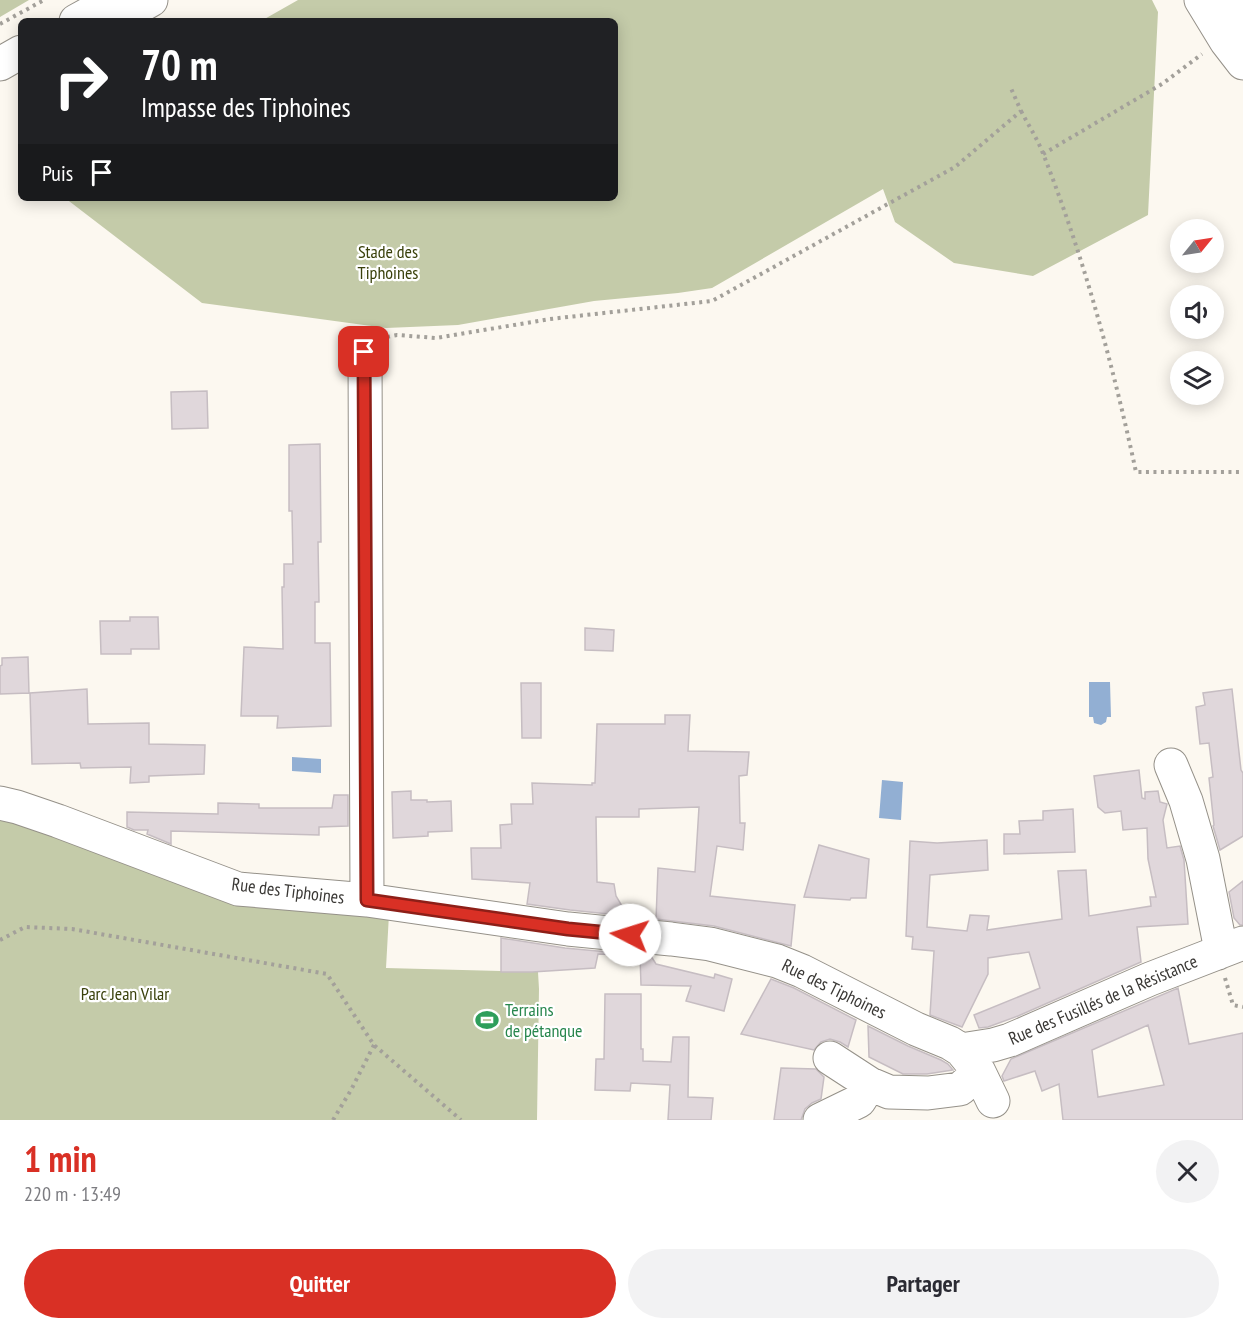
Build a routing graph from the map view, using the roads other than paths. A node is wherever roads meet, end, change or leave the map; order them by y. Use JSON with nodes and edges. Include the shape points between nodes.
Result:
{"nodes":[{"id":1,"x":114,"y":0,"type":"edge"},
{"id":2,"x":152,"y":0,"type":"edge"},
{"id":3,"x":1225,"y":4,"type":"edge"},
{"id":4,"x":81,"y":18,"type":"edge"},
{"id":5,"x":119,"y":18,"type":"edge"},
{"id":6,"x":18,"y":54,"type":"edge"},
{"id":7,"x":1243,"y":63,"type":"edge"},
{"id":8,"x":0,"y":64,"type":"edge"},
{"id":9,"x":18,"y":74,"type":"edge"},
{"id":10,"x":0,"y":84,"type":"edge"},
{"id":11,"x":364,"y":352,"type":"road end"},
{"id":12,"x":1171,"y":765,"type":"dead end"},
{"id":13,"x":0,"y":803,"type":"edge"},
{"id":14,"x":367,"y":900,"type":"junction"},
{"id":15,"x":1230,"y":948,"type":"edge"},
{"id":16,"x":1010,"y":1040,"type":"junction"},
{"id":17,"x":830,"y":1058,"type":"dead end"},
{"id":18,"x":870,"y":1084,"type":"junction"},
{"id":19,"x":982,"y":1086,"type":"edge"},
{"id":20,"x":819,"y":1120,"type":"edge"}],
"edges":[{"from":1,"to":4,"type":"street"},
{"from":2,"to":5,"type":"street"},
{"from":3,"to":7,"type":"street","via":[[1226,41]]},
{"from":6,"to":8,"type":"street"},
{"from":9,"to":10,"type":"street"},
{"from":11,"to":14,"type":"street"},
{"from":12,"to":15,"type":"street","via":[[1203,860],[1219,940]]},
{"from":13,"to":14,"type":"street","name":"Rue des Tiphoines","via":[[238,889]]},
{"from":14,"to":19,"type":"street","name":"Rue des Tiphoines","via":[[568,929],[710,944],[777,961],[950,1043]]},
{"from":15,"to":16,"type":"street","name":"Rue des Fusillés de la Résistance"},
{"from":16,"to":19,"type":"street","via":[[999,1065]]},
{"from":16,"to":19,"type":"street","name":"Rue des Fusillés de la Résistance","via":[[993,1045]]},
{"from":17,"to":18,"type":"street"},
{"from":18,"to":19,"type":"street","via":[[889,1092],[928,1093]]},
{"from":18,"to":20,"type":"street","via":[[859,1101]]}]}
